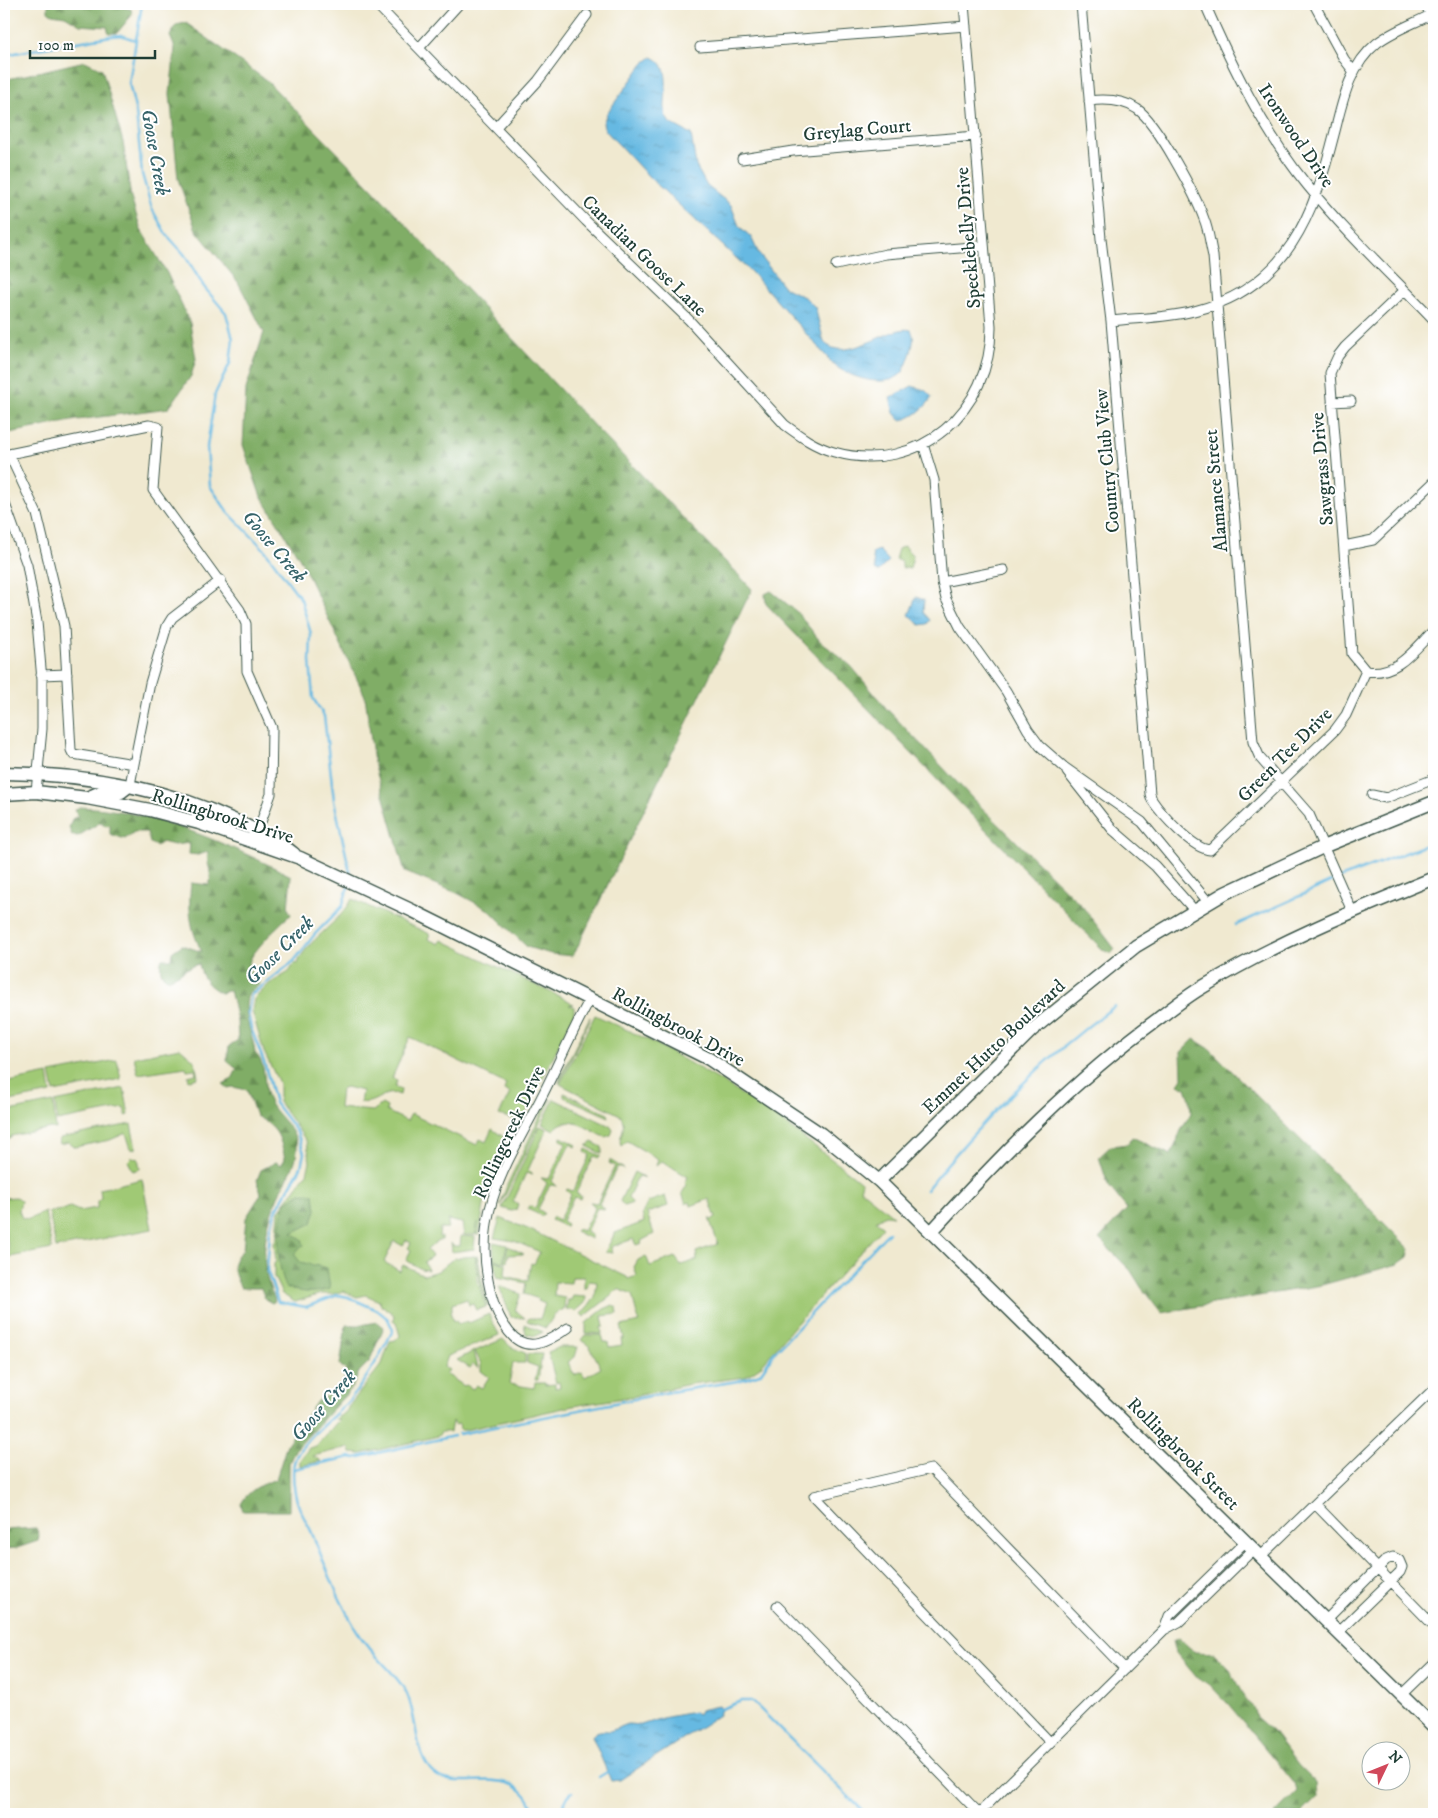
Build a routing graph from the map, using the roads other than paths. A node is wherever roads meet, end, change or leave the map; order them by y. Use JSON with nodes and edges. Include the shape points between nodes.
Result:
{"nodes":[{"id":1,"x":376,"y":4,"type":"edge"},
{"id":2,"x":459,"y":4,"type":"edge"},
{"id":3,"x":964,"y":4,"type":"edge"},
{"id":4,"x":1080,"y":4,"type":"edge"},
{"id":5,"x":1205,"y":4,"type":"edge"},
{"id":6,"x":1314,"y":4,"type":"edge"},
{"id":7,"x":1425,"y":4,"type":"edge"},
{"id":8,"x":1433,"y":14,"type":"edge"},
{"id":9,"x":587,"y":15,"type":"dead end"},
{"id":10,"x":966,"y":26,"type":"junction"},
{"id":11,"x":700,"y":47,"type":"dead end"},
{"id":12,"x":419,"y":48,"type":"junction"},
{"id":13,"x":1354,"y":72,"type":"junction"},
{"id":14,"x":1089,"y":101,"type":"junction"},
{"id":15,"x":496,"y":127,"type":"junction"},
{"id":16,"x":976,"y":136,"type":"junction"},
{"id":17,"x":742,"y":159,"type":"dead end"},
{"id":18,"x":1317,"y":196,"type":"junction"},
{"id":19,"x":984,"y":246,"type":"junction"},
{"id":20,"x":836,"y":265,"type":"dead end"},
{"id":21,"x":1405,"y":290,"type":"junction"},
{"id":22,"x":1216,"y":304,"type":"junction"},
{"id":23,"x":1434,"y":320,"type":"edge"},
{"id":24,"x":1111,"y":321,"type":"junction"},
{"id":25,"x":1351,"y":401,"type":"dead end"},
{"id":26,"x":1332,"y":402,"type":"junction"},
{"id":27,"x":923,"y":444,"type":"junction"},
{"id":28,"x":6,"y":454,"type":"edge"},
{"id":29,"x":1434,"y":482,"type":"edge"},
{"id":30,"x":4,"y":501,"type":"edge"},
{"id":31,"x":8,"y":526,"type":"edge"},
{"id":32,"x":1344,"y":546,"type":"junction"},
{"id":33,"x":1004,"y":570,"type":"dead end"},
{"id":34,"x":221,"y":580,"type":"junction"},
{"id":35,"x":942,"y":582,"type":"junction"},
{"id":36,"x":1434,"y":630,"type":"edge"},
{"id":37,"x":1366,"y":671,"type":"junction"},
{"id":38,"x":41,"y":674,"type":"junction"},
{"id":39,"x":66,"y":674,"type":"junction"},
{"id":40,"x":134,"y":764,"type":"junction"},
{"id":41,"x":1064,"y":768,"type":"junction"},
{"id":42,"x":4,"y":772,"type":"edge"},
{"id":43,"x":37,"y":773,"type":"junction"},
{"id":44,"x":1434,"y":778,"type":"edge"},
{"id":45,"x":1281,"y":782,"type":"junction"},
{"id":46,"x":130,"y":784,"type":"junction"},
{"id":47,"x":36,"y":792,"type":"junction"},
{"id":48,"x":4,"y":794,"type":"edge"},
{"id":49,"x":1372,"y":795,"type":"dead end"},
{"id":50,"x":87,"y":798,"type":"junction"},
{"id":51,"x":1434,"y":802,"type":"edge"},
{"id":52,"x":1237,"y":825,"type":"joint"},
{"id":53,"x":258,"y":831,"type":"junction"},
{"id":54,"x":252,"y":843,"type":"junction"},
{"id":55,"x":1325,"y":846,"type":"junction"},
{"id":56,"x":300,"y":858,"type":"junction"},
{"id":57,"x":1434,"y":878,"type":"edge"},
{"id":58,"x":1209,"y":903,"type":"junction"},
{"id":59,"x":1195,"y":911,"type":"junction"},
{"id":60,"x":1352,"y":911,"type":"junction"},
{"id":61,"x":590,"y":999,"type":"junction"},
{"id":62,"x":879,"y":1181,"type":"junction"},
{"id":63,"x":906,"y":1206,"type":"joint"},
{"id":64,"x":932,"y":1231,"type":"junction"},
{"id":65,"x":568,"y":1328,"type":"dead end"},
{"id":66,"x":1434,"y":1389,"type":"edge"},
{"id":67,"x":1315,"y":1504,"type":"junction"},
{"id":68,"x":1254,"y":1549,"type":"junction"},
{"id":69,"x":1378,"y":1568,"type":"junction"},
{"id":70,"x":1390,"y":1581,"type":"junction"},
{"id":71,"x":777,"y":1606,"type":"dead end"},
{"id":72,"x":1326,"y":1620,"type":"junction"},
{"id":73,"x":1434,"y":1626,"type":"edge"},
{"id":74,"x":1338,"y":1632,"type":"junction"},
{"id":75,"x":1434,"y":1663,"type":"edge"},
{"id":76,"x":1125,"y":1669,"type":"junction"},
{"id":77,"x":1402,"y":1695,"type":"junction"},
{"id":78,"x":1434,"y":1728,"type":"edge"},
{"id":79,"x":1050,"y":1742,"type":"junction"}],
"edges":[{"from":1,"to":12,"type":"street","name":"Canadian Goose Lane"},
{"from":2,"to":12,"type":"street"},
{"from":3,"to":10,"type":"street","name":"Specklebelly Drive"},
{"from":4,"to":14,"type":"street","name":"Country Club View"},
{"from":5,"to":18,"type":"street","name":"Ironwood Drive","via":[[1266,123]]},
{"from":6,"to":13,"type":"street","via":[[1339,52]]},
{"from":7,"to":8,"type":"street"},
{"from":8,"to":13,"type":"street","via":[[1378,43]]},
{"from":9,"to":15,"type":"street","via":[[538,80]]},
{"from":10,"to":11,"type":"street"},
{"from":10,"to":16,"type":"street","name":"Specklebelly Drive"},
{"from":12,"to":15,"type":"street","name":"Canadian Goose Lane"},
{"from":13,"to":18,"type":"street","via":[[1345,92]]},
{"from":14,"to":22,"type":"street","name":"Alamance Street","via":[[1128,104],[1154,126],[1198,203],[1205,222],[1213,256]]},
{"from":14,"to":24,"type":"street","name":"Country Club View","via":[[1100,239]]},
{"from":15,"to":27,"type":"street","name":"Canadian Goose Lane","via":[[586,221],[689,320],[785,425],[801,437],[825,449],[849,455],[879,456]]},
{"from":16,"to":17,"type":"street","name":"Greylag Court","via":[[793,151]]},
{"from":16,"to":19,"type":"street","name":"Specklebelly Drive"},
{"from":18,"to":21,"type":"street","name":"Ironwood Drive"},
{"from":18,"to":22,"type":"street","via":[[1300,233],[1284,254],[1252,285]]},
{"from":19,"to":20,"type":"street","via":[[886,254]]},
{"from":19,"to":27,"type":"street","name":"Specklebelly Drive","via":[[991,333],[986,369],[975,395],[958,418]]},
{"from":21,"to":23,"type":"street","name":"Ironwood Drive"},
{"from":21,"to":26,"type":"street","name":"Sawgrass Drive","via":[[1338,356],[1330,373]]},
{"from":22,"to":24,"type":"street","via":[[1194,311]]},
{"from":22,"to":45,"type":"street","name":"Alamance Street","via":[[1251,729],[1260,758]]},
{"from":24,"to":52,"type":"street","name":"Country Club View","via":[[1150,794],[1155,805],[1204,850],[1210,850]]},
{"from":25,"to":26,"type":"street"},
{"from":26,"to":32,"type":"street","name":"Sawgrass Drive"},
{"from":27,"to":35,"type":"street","via":[[934,480]]},
{"from":28,"to":34,"type":"street","via":[[149,425],[158,427],[153,490]]},
{"from":28,"to":39,"type":"street","via":[[37,514],[64,628]]},
{"from":29,"to":32,"type":"street","via":[[1373,540]]},
{"from":30,"to":31,"type":"street"},
{"from":31,"to":38,"type":"street","via":[[29,574]]},
{"from":32,"to":37,"type":"street","name":"Sawgrass Drive","via":[[1352,654]]},
{"from":33,"to":35,"type":"street"},
{"from":34,"to":40,"type":"street","via":[[172,618],[167,626],[150,683]]},
{"from":34,"to":53,"type":"street","via":[[244,618],[247,671],[272,728],[271,794]]},
{"from":35,"to":41,"type":"street","via":[[946,599],[960,627],[1006,691],[1028,730]]},
{"from":36,"to":37,"type":"street","via":[[1395,667],[1382,673]]},
{"from":37,"to":45,"type":"street","name":"Green Tee Drive","via":[[1346,716]]},
{"from":38,"to":39,"type":"street"},
{"from":38,"to":43,"type":"street","via":[[42,729]]},
{"from":39,"to":40,"type":"street","via":[[73,754]]},
{"from":40,"to":46,"type":"street"},
{"from":41,"to":58,"type":"street","via":[[1142,822]]},
{"from":41,"to":59,"type":"street","via":[[1112,829],[1155,866]]},
{"from":42,"to":43,"type":"main road","name":"Rollingbrook Drive"},
{"from":43,"to":46,"type":"main road","name":"Rollingbrook Drive"},
{"from":43,"to":47,"type":"street"},
{"from":44,"to":49,"type":"street","via":[[1386,798]]},
{"from":45,"to":52,"type":"street","name":"Green Tee Drive"},
{"from":45,"to":55,"type":"street","name":"Alamance Street","via":[[1309,814]]},
{"from":46,"to":50,"type":"main road","via":[[121,792],[101,792]]},
{"from":46,"to":53,"type":"main road","name":"Rollingbrook Drive","via":[[219,813]]},
{"from":47,"to":48,"type":"main road","name":"Rollingbrook Drive"},
{"from":47,"to":50,"type":"main road","name":"Rollingbrook Drive"},
{"from":50,"to":54,"type":"main road","name":"Rollingbrook Drive","via":[[158,812]]},
{"from":51,"to":55,"type":"main road","name":"Emmet Hutto Boulevard"},
{"from":53,"to":54,"type":"street"},
{"from":53,"to":56,"type":"main road","name":"Rollingbrook Drive"},
{"from":54,"to":56,"type":"main road","name":"Rollingbrook Drive"},
{"from":55,"to":58,"type":"main road","name":"Emmet Hutto Boulevard"},
{"from":55,"to":60,"type":"street","name":"Alamance Street"},
{"from":56,"to":61,"type":"main road","name":"Rollingbrook Drive"},
{"from":57,"to":60,"type":"main road"},
{"from":58,"to":59,"type":"main road","name":"Emmet Hutto Boulevard"},
{"from":59,"to":62,"type":"main road","name":"Emmet Hutto Boulevard","via":[[1136,946],[1061,1005],[1006,1054]]},
{"from":60,"to":64,"type":"main road","via":[[1280,944],[1200,988],[1118,1048],[1036,1122]]},
{"from":61,"to":62,"type":"main road","name":"Rollingbrook Drive","via":[[709,1058],[821,1134]]},
{"from":61,"to":65,"type":"street","name":"Rollingcreek Drive","via":[[501,1178],[488,1210],[485,1232],[484,1260],[489,1289],[499,1315],[514,1338],[531,1346],[542,1344]]},
{"from":62,"to":63,"type":"main road","name":"Rollingbrook Drive"},
{"from":63,"to":64,"type":"main road","name":"Rollingbrook Street"},
{"from":64,"to":68,"type":"main road","name":"Rollingbrook Street"},
{"from":66,"to":67,"type":"street"},
{"from":67,"to":68,"type":"street"},
{"from":67,"to":69,"type":"street"},
{"from":68,"to":72,"type":"main road","name":"Rollingbrook Street"},
{"from":68,"to":76,"type":"street"},
{"from":69,"to":70,"type":"street"},
{"from":69,"to":70,"type":"street","via":[[1393,1557],[1400,1560],[1402,1567]]},
{"from":69,"to":72,"type":"street"},
{"from":70,"to":73,"type":"street"},
{"from":70,"to":74,"type":"street"},
{"from":71,"to":79,"type":"street","via":[[979,1813]]},
{"from":72,"to":74,"type":"main road","name":"Rollingbrook Street"},
{"from":74,"to":77,"type":"main road","name":"Rollingbrook Street"},
{"from":75,"to":77,"type":"street"},
{"from":76,"to":79,"type":"street"},
{"from":76,"to":79,"type":"street","via":[[931,1469],[814,1496]]},
{"from":77,"to":78,"type":"main road","name":"Rollingbrook Street"}]}
